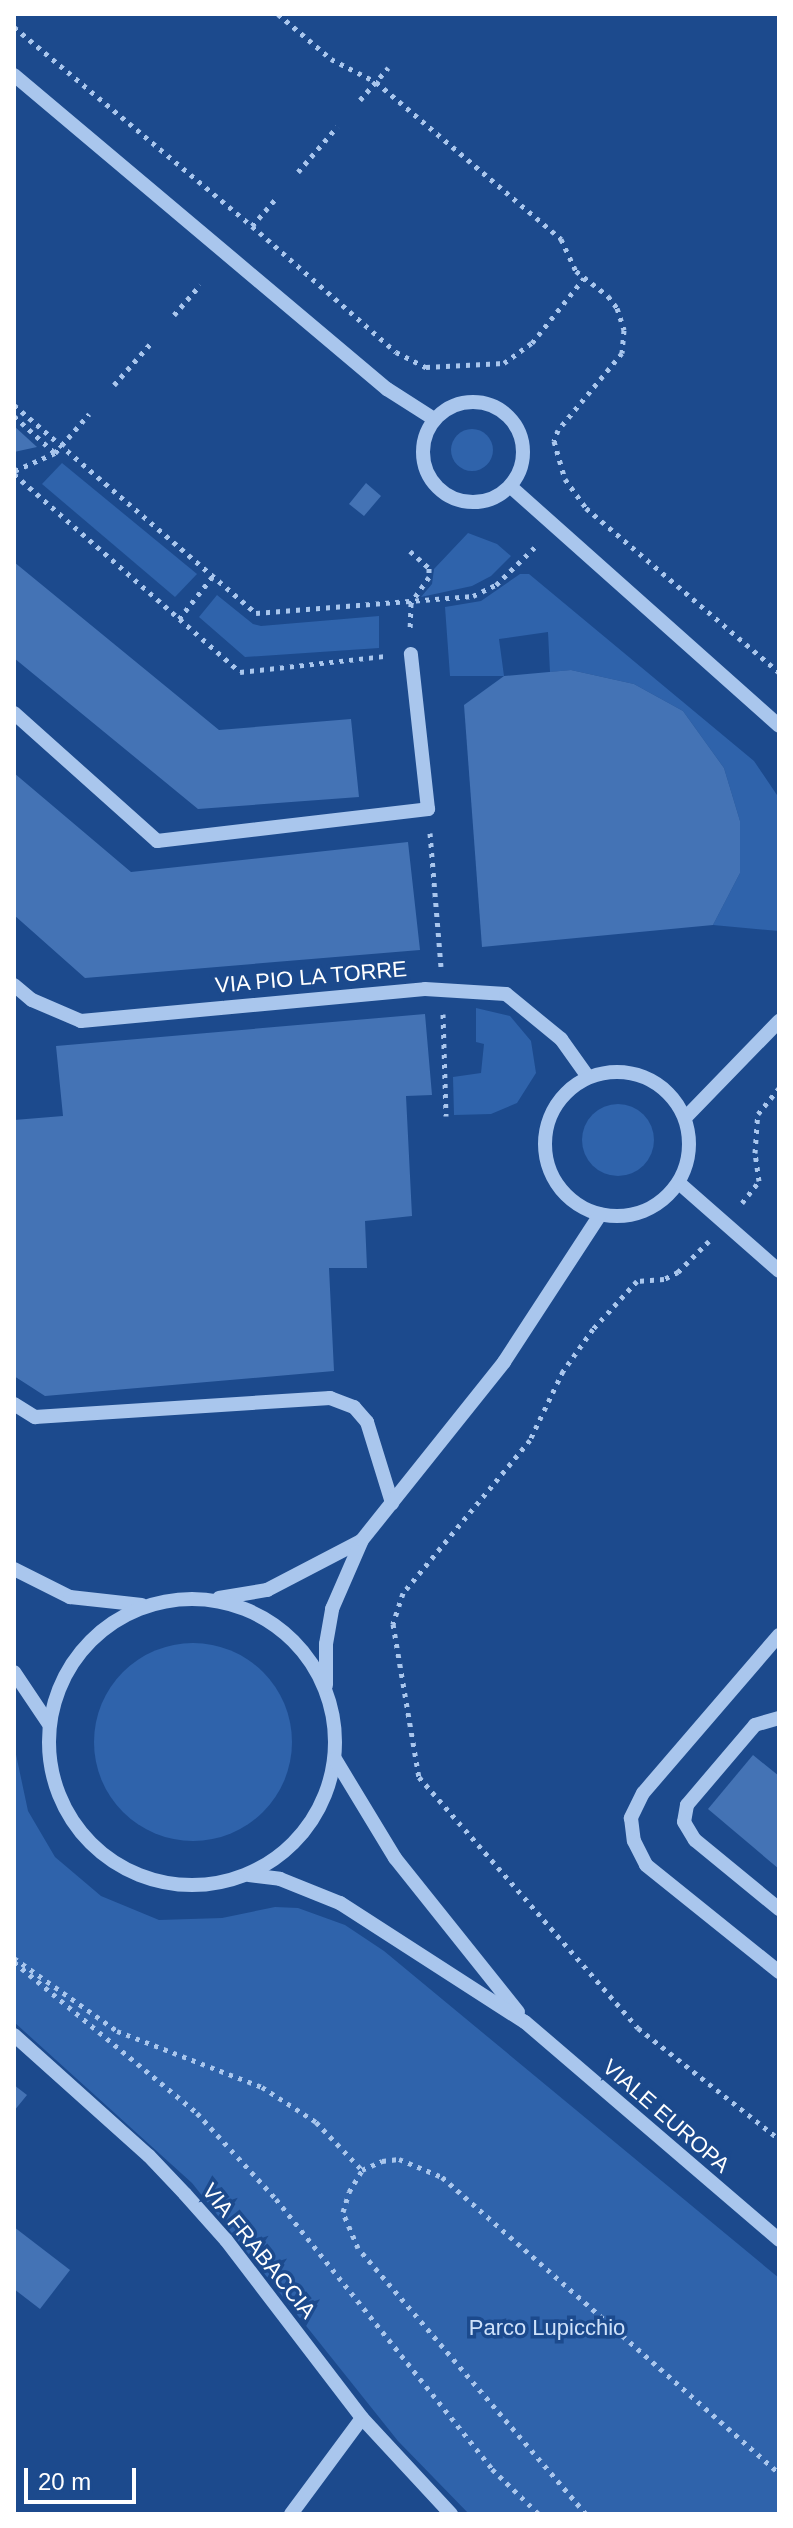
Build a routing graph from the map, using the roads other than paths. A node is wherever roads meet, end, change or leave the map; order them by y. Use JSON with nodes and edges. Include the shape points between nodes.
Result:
{"nodes":[{"id":1,"x":14,"y":75,"type":"edge"},
{"id":2,"x":434,"y":419,"type":"junction"},
{"id":3,"x":511,"y":487,"type":"junction"},
{"id":4,"x":411,"y":654,"type":"road end"},
{"id":5,"x":14,"y":713,"type":"edge"},
{"id":6,"x":779,"y":726,"type":"edge"},
{"id":7,"x":14,"y":985,"type":"edge"},
{"id":8,"x":779,"y":1021,"type":"edge"},
{"id":9,"x":588,"y":1077,"type":"junction"},
{"id":10,"x":686,"y":1117,"type":"junction"},
{"id":11,"x":679,"y":1183,"type":"junction"},
{"id":12,"x":600,"y":1215,"type":"junction"},
{"id":13,"x":779,"y":1271,"type":"edge"},
{"id":14,"x":14,"y":1404,"type":"edge"},
{"id":15,"x":392,"y":1503,"type":"junction"},
{"id":16,"x":362,"y":1540,"type":"junction"},
{"id":17,"x":14,"y":1569,"type":"edge"},
{"id":18,"x":209,"y":1599,"type":"junction"},
{"id":19,"x":146,"y":1606,"type":"junction"},
{"id":20,"x":779,"y":1635,"type":"edge"},
{"id":21,"x":14,"y":1672,"type":"edge"},
{"id":22,"x":327,"y":1691,"type":"junction"},
{"id":23,"x":779,"y":1718,"type":"edge"},
{"id":24,"x":49,"y":1724,"type":"junction"},
{"id":25,"x":335,"y":1759,"type":"junction"},
{"id":26,"x":249,"y":1875,"type":"junction"},
{"id":27,"x":779,"y":1909,"type":"edge"},
{"id":28,"x":779,"y":1972,"type":"edge"},
{"id":29,"x":525,"y":2022,"type":"junction"},
{"id":30,"x":14,"y":2035,"type":"edge"},
{"id":31,"x":779,"y":2240,"type":"edge"},
{"id":32,"x":362,"y":2418,"type":"junction"},
{"id":33,"x":291,"y":2514,"type":"edge"},
{"id":34,"x":451,"y":2514,"type":"edge"}],
"edges":[{"from":1,"to":2,"type":"street","via":[[387,389]]},
{"from":2,"to":3,"type":"street","via":[[423,445],[434,485],[455,499],[480,503]]},
{"from":2,"to":3,"type":"street","via":[[460,403],[502,410],[513,420],[524,447]]},
{"from":3,"to":6,"type":"street"},
{"from":4,"to":5,"type":"street","via":[[428,809],[157,841]]},
{"from":7,"to":9,"type":"street","name":"VIA PIO LA TORRE","via":[[32,1000],[81,1021],[425,989],[506,994],[561,1039]]},
{"from":8,"to":10,"type":"street"},
{"from":9,"to":10,"type":"street","via":[[634,1072],[656,1082]]},
{"from":9,"to":12,"type":"street","via":[[567,1091],[553,1111],[545,1134],[546,1156],[564,1193]]},
{"from":10,"to":11,"type":"street","via":[[688,1162]]},
{"from":11,"to":12,"type":"street","via":[[645,1212]]},
{"from":11,"to":13,"type":"street"},
{"from":12,"to":15,"type":"street","via":[[504,1362]]},
{"from":14,"to":15,"type":"street","via":[[35,1417],[330,1398],[354,1407],[367,1422]]},
{"from":15,"to":16,"type":"street"},
{"from":16,"to":18,"type":"street","via":[[267,1590]]},
{"from":16,"to":22,"type":"street","via":[[332,1609]]},
{"from":17,"to":19,"type":"street","via":[[70,1597]]},
{"from":18,"to":19,"type":"street"},
{"from":18,"to":22,"type":"street","via":[[247,1609],[285,1633],[307,1655]]},
{"from":19,"to":24,"type":"street","via":[[105,1628],[83,1648],[61,1684]]},
{"from":20,"to":28,"type":"street","via":[[643,1793],[631,1818],[634,1841],[646,1865]]},
{"from":21,"to":24,"type":"street"},
{"from":22,"to":25,"type":"street"},
{"from":23,"to":27,"type":"street","via":[[755,1725],[687,1805],[684,1822],[695,1840]]},
{"from":24,"to":26,"type":"street","via":[[56,1790],[81,1835],[117,1866],[159,1883],[195,1887]]},
{"from":25,"to":26,"type":"street","via":[[317,1814],[285,1852]]},
{"from":25,"to":29,"type":"street","name":"VIALE EUROPA","via":[[395,1858]]},
{"from":26,"to":29,"type":"street","name":"VIALE EUROPA","via":[[280,1879],[340,1903]]},
{"from":29,"to":31,"type":"street","name":"VIALE EUROPA"},
{"from":30,"to":32,"type":"street","name":"VIA FRABACCIA","via":[[185,2194]]},
{"from":32,"to":33,"type":"street"},
{"from":32,"to":34,"type":"street","name":"VIA FRABACCIA"}]}
